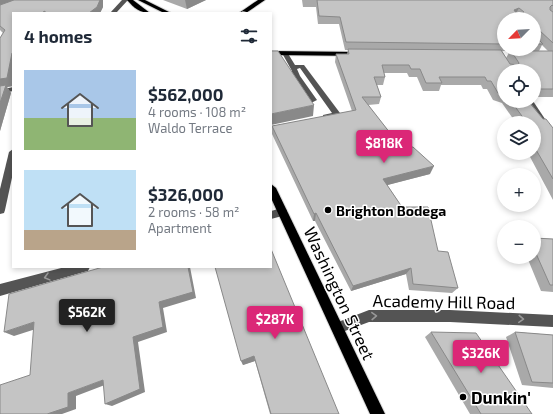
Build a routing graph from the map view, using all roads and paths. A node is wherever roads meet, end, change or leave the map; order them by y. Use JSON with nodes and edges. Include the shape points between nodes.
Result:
{"nodes":[{"id":1,"x":125,"y":0,"type":"edge"},
{"id":2,"x":130,"y":0,"type":"edge"},
{"id":3,"x":141,"y":0,"type":"edge"},
{"id":4,"x":262,"y":0,"type":"edge"},
{"id":5,"x":114,"y":12,"type":"edge"},
{"id":6,"x":145,"y":12,"type":"edge"},
{"id":7,"x":166,"y":12,"type":"edge"},
{"id":8,"x":244,"y":12,"type":"edge"},
{"id":9,"x":272,"y":53,"type":"edge"},
{"id":10,"x":285,"y":53,"type":"junction"},
{"id":11,"x":367,"y":54,"type":"edge"},
{"id":12,"x":294,"y":69,"type":"junction"},
{"id":13,"x":12,"y":90,"type":"edge"},
{"id":14,"x":0,"y":92,"type":"edge"},
{"id":15,"x":316,"y":100,"type":"dead end"},
{"id":16,"x":534,"y":108,"type":"edge"},
{"id":17,"x":315,"y":120,"type":"edge"},
{"id":18,"x":553,"y":138,"type":"edge"},
{"id":19,"x":12,"y":156,"type":"edge"},
{"id":20,"x":272,"y":190,"type":"edge"},
{"id":21,"x":1,"y":200,"type":"edge"},
{"id":22,"x":0,"y":210,"type":"edge"},
{"id":23,"x":282,"y":212,"type":"junction"},
{"id":24,"x":272,"y":216,"type":"edge"},
{"id":25,"x":80,"y":268,"type":"edge"},
{"id":26,"x":0,"y":290,"type":"edge"},
{"id":27,"x":553,"y":321,"type":"edge"},
{"id":28,"x":337,"y":328,"type":"junction"},
{"id":29,"x":378,"y":414,"type":"edge"}],
"edges":[{"from":1,"to":5,"type":"street"},
{"from":2,"to":6,"type":"main road"},
{"from":3,"to":7,"type":"main road"},
{"from":4,"to":8,"type":"main road"},
{"from":9,"to":10,"type":"main road"},
{"from":10,"to":11,"type":"main road"},
{"from":10,"to":12,"type":"street"},
{"from":12,"to":15,"type":"street","via":[[296,76]]},
{"from":12,"to":17,"type":"street","via":[[302,66],[337,115]]},
{"from":13,"to":14,"type":"street"},
{"from":16,"to":18,"type":"street"},
{"from":19,"to":21,"type":"street"},
{"from":20,"to":23,"type":"main road","name":"Washington Street"},
{"from":21,"to":22,"type":"street"},
{"from":23,"to":24,"type":"street"},
{"from":23,"to":28,"type":"main road","name":"Washington Street"},
{"from":25,"to":26,"type":"street","one_way":true},
{"from":28,"to":27,"type":"street","name":"Academy Hill Road","one_way":true,"via":[[369,316],[450,316]]},
{"from":28,"to":29,"type":"main road","name":"Washington Street"}]}
